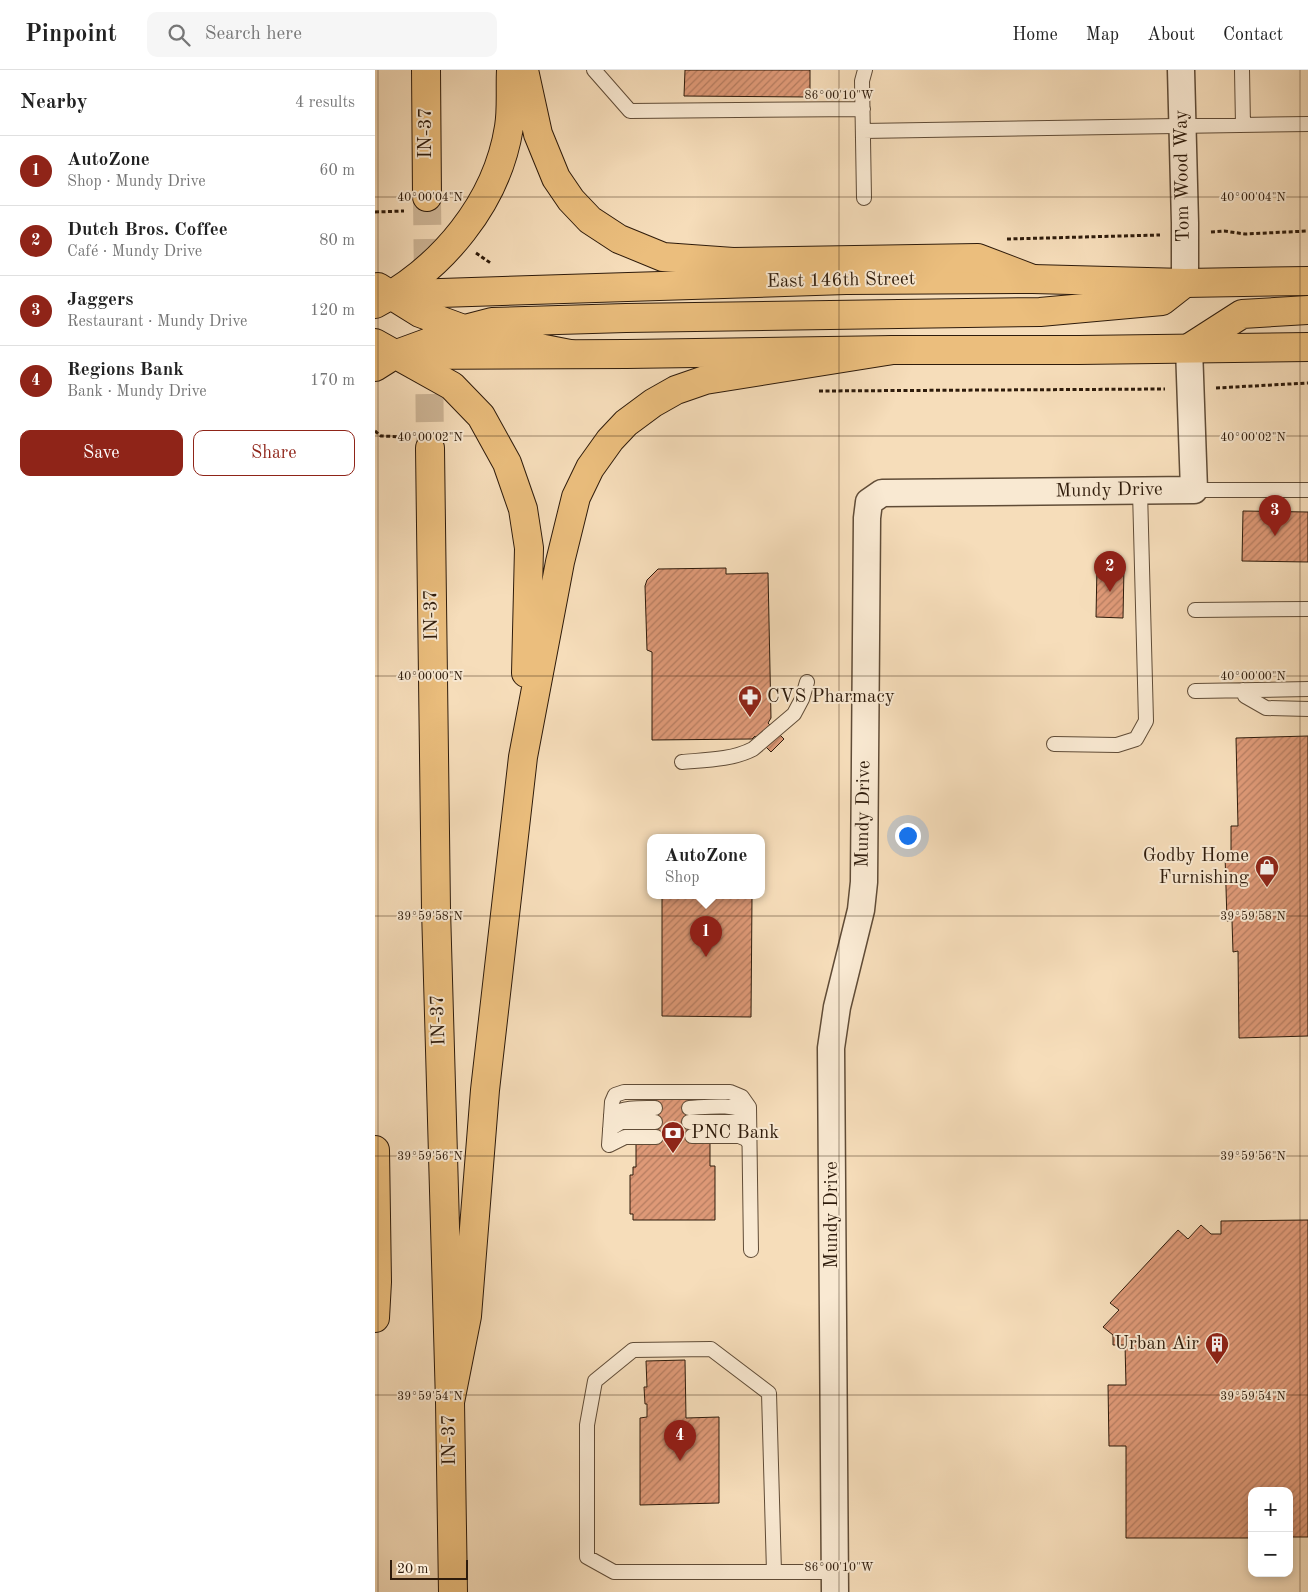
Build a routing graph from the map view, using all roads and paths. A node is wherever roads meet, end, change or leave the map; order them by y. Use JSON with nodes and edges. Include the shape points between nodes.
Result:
{"nodes":[{"id":1,"x":426,"y":70,"type":"edge"},
{"id":2,"x":511,"y":70,"type":"edge"},
{"id":3,"x":523,"y":70,"type":"edge"},
{"id":4,"x":594,"y":70,"type":"edge"},
{"id":5,"x":865,"y":70,"type":"edge"},
{"id":6,"x":1181,"y":70,"type":"edge"},
{"id":7,"x":1242,"y":70,"type":"edge"},
{"id":8,"x":863,"y":109,"type":"junction"},
{"id":9,"x":1308,"y":124,"type":"edge"},
{"id":10,"x":1182,"y":125,"type":"junction"},
{"id":11,"x":1243,"y":125,"type":"junction"},
{"id":12,"x":863,"y":131,"type":"junction"},
{"id":13,"x":427,"y":196,"type":"tunnel mouth"},
{"id":14,"x":864,"y":198,"type":"dead end"},
{"id":15,"x":1224,"y":231,"type":"dead end"},
{"id":16,"x":1308,"y":231,"type":"edge"},
{"id":17,"x":1033,"y":279,"type":"junction"},
{"id":18,"x":1308,"y":281,"type":"edge"},
{"id":19,"x":1185,"y":283,"type":"junction"},
{"id":20,"x":379,"y":295,"type":"edge"},
{"id":21,"x":1308,"y":310,"type":"edge"},
{"id":22,"x":465,"y":329,"type":"junction"},
{"id":23,"x":1308,"y":347,"type":"edge"},
{"id":24,"x":1189,"y":348,"type":"junction"},
{"id":25,"x":893,"y":350,"type":"junction"},
{"id":26,"x":570,"y":354,"type":"junction"},
{"id":27,"x":380,"y":355,"type":"edge"},
{"id":28,"x":1308,"y":383,"type":"edge"},
{"id":29,"x":1190,"y":389,"type":"junction"},
{"id":30,"x":812,"y":391,"type":"dead end"},
{"id":31,"x":430,"y":448,"type":"tunnel mouth"},
{"id":32,"x":1194,"y":490,"type":"junction"},
{"id":33,"x":1308,"y":490,"type":"edge"},
{"id":34,"x":1140,"y":491,"type":"junction"},
{"id":35,"x":1308,"y":609,"type":"edge"},
{"id":36,"x":1195,"y":610,"type":"dead end"},
{"id":37,"x":807,"y":682,"type":"dead end"},
{"id":38,"x":1308,"y":689,"type":"edge"},
{"id":39,"x":1243,"y":690,"type":"junction"},
{"id":40,"x":1195,"y":691,"type":"dead end"},
{"id":41,"x":1308,"y":709,"type":"edge"},
{"id":42,"x":1054,"y":744,"type":"dead end"},
{"id":43,"x":523,"y":757,"type":"junction"},
{"id":44,"x":682,"y":762,"type":"dead end"},
{"id":45,"x":689,"y":1108,"type":"dead end"},
{"id":46,"x":749,"y":1113,"type":"junction"},
{"id":47,"x":655,"y":1115,"type":"dead end"},
{"id":48,"x":611,"y":1122,"type":"junction"},
{"id":49,"x":689,"y":1122,"type":"dead end"},
{"id":50,"x":692,"y":1136,"type":"dead end"},
{"id":51,"x":656,"y":1137,"type":"dead end"},
{"id":52,"x":749,"y":1137,"type":"junction"},
{"id":53,"x":375,"y":1150,"type":"edge"},
{"id":54,"x":751,"y":1250,"type":"dead end"},
{"id":55,"x":375,"y":1318,"type":"edge"},
{"id":56,"x":450,"y":1402,"type":"junction"},
{"id":57,"x":774,"y":1572,"type":"junction"},
{"id":58,"x":835,"y":1582,"type":"edge"},
{"id":59,"x":453,"y":1592,"type":"edge"}],
"edges":[{"from":1,"to":13,"type":"main road","name":"IN-37"},
{"from":2,"to":20,"type":"main road","via":[[510,126],[500,167],[486,196],[448,249],[414,280]]},
{"from":3,"to":17,"type":"main road","via":[[539,134],[556,178],[590,220],[619,239],[663,257],[733,262],[978,258]]},
{"from":4,"to":8,"type":"lane","via":[[630,111]]},
{"from":5,"to":8,"type":"lane"},
{"from":6,"to":10,"type":"street","name":"Tom Wood Way"},
{"from":7,"to":11,"type":"lane"},
{"from":8,"to":12,"type":"lane"},
{"from":9,"to":11,"type":"lane"},
{"from":10,"to":11,"type":"lane"},
{"from":10,"to":12,"type":"lane"},
{"from":10,"to":19,"type":"street","name":"Tom Wood Way"},
{"from":12,"to":14,"type":"lane"},
{"from":15,"to":16,"type":"path","via":[[1245,234]]},
{"from":17,"to":19,"type":"main road","name":"East 146th Street"},
{"from":17,"to":20,"type":"main road","name":"East 146th Street","via":[[847,280]]},
{"from":18,"to":19,"type":"main road","name":"East 146th Street"},
{"from":19,"to":22,"type":"main road","via":[[1162,301],[1040,312],[607,318],[492,322]]},
{"from":20,"to":22,"type":"main road"},
{"from":21,"to":24,"type":"main road","via":[[1242,314]]},
{"from":22,"to":26,"type":"main road","via":[[488,338]]},
{"from":22,"to":27,"type":"main road"},
{"from":23,"to":24,"type":"main road"},
{"from":24,"to":25,"type":"main road"},
{"from":24,"to":29,"type":"street"},
{"from":25,"to":26,"type":"main road"},
{"from":25,"to":43,"type":"main road","via":[[705,380],[676,390],[653,403],[610,440],[590,468],[576,497],[560,562]]},
{"from":26,"to":27,"type":"main road"},
{"from":27,"to":43,"type":"main road","via":[[453,386],[481,416],[507,463],[523,509],[529,548]]},
{"from":28,"to":29,"type":"path"},
{"from":29,"to":30,"type":"path"},
{"from":29,"to":32,"type":"street"},
{"from":31,"to":56,"type":"main road","name":"IN-37","via":[[436,909]]},
{"from":32,"to":33,"type":"lane"},
{"from":32,"to":34,"type":"street","name":"Mundy Drive"},
{"from":34,"to":42,"type":"lane","via":[[1145,721],[1136,740],[1117,745]]},
{"from":34,"to":58,"type":"street","name":"Mundy Drive","via":[[882,494],[869,502],[864,882],[861,910],[837,1007],[831,1048]]},
{"from":35,"to":36,"type":"lane"},
{"from":37,"to":44,"type":"lane","via":[[794,714],[753,748],[732,756]]},
{"from":38,"to":39,"type":"lane"},
{"from":39,"to":40,"type":"lane"},
{"from":39,"to":41,"type":"lane","via":[[1245,696],[1266,708]]},
{"from":43,"to":56,"type":"main road","via":[[485,1090],[467,1316]]},
{"from":45,"to":46,"type":"lane","via":[[733,1107]]},
{"from":46,"to":48,"type":"lane","via":[[747,1102],[730,1092],[624,1092],[615,1095]]},
{"from":46,"to":52,"type":"lane"},
{"from":47,"to":48,"type":"lane"},
{"from":48,"to":51,"type":"lane","via":[[609,1145],[625,1137]]},
{"from":49,"to":52,"type":"lane","via":[[743,1124]]},
{"from":50,"to":52,"type":"lane"},
{"from":52,"to":54,"type":"lane"},
{"from":53,"to":55,"type":"main road"},
{"from":56,"to":59,"type":"main road","name":"IN-37"},
{"from":57,"to":57,"type":"lane","via":[[615,1572],[587,1557],[587,1425],[595,1381],[633,1350],[711,1349],[769,1393]]},
{"from":57,"to":58,"type":"lane"}]}
